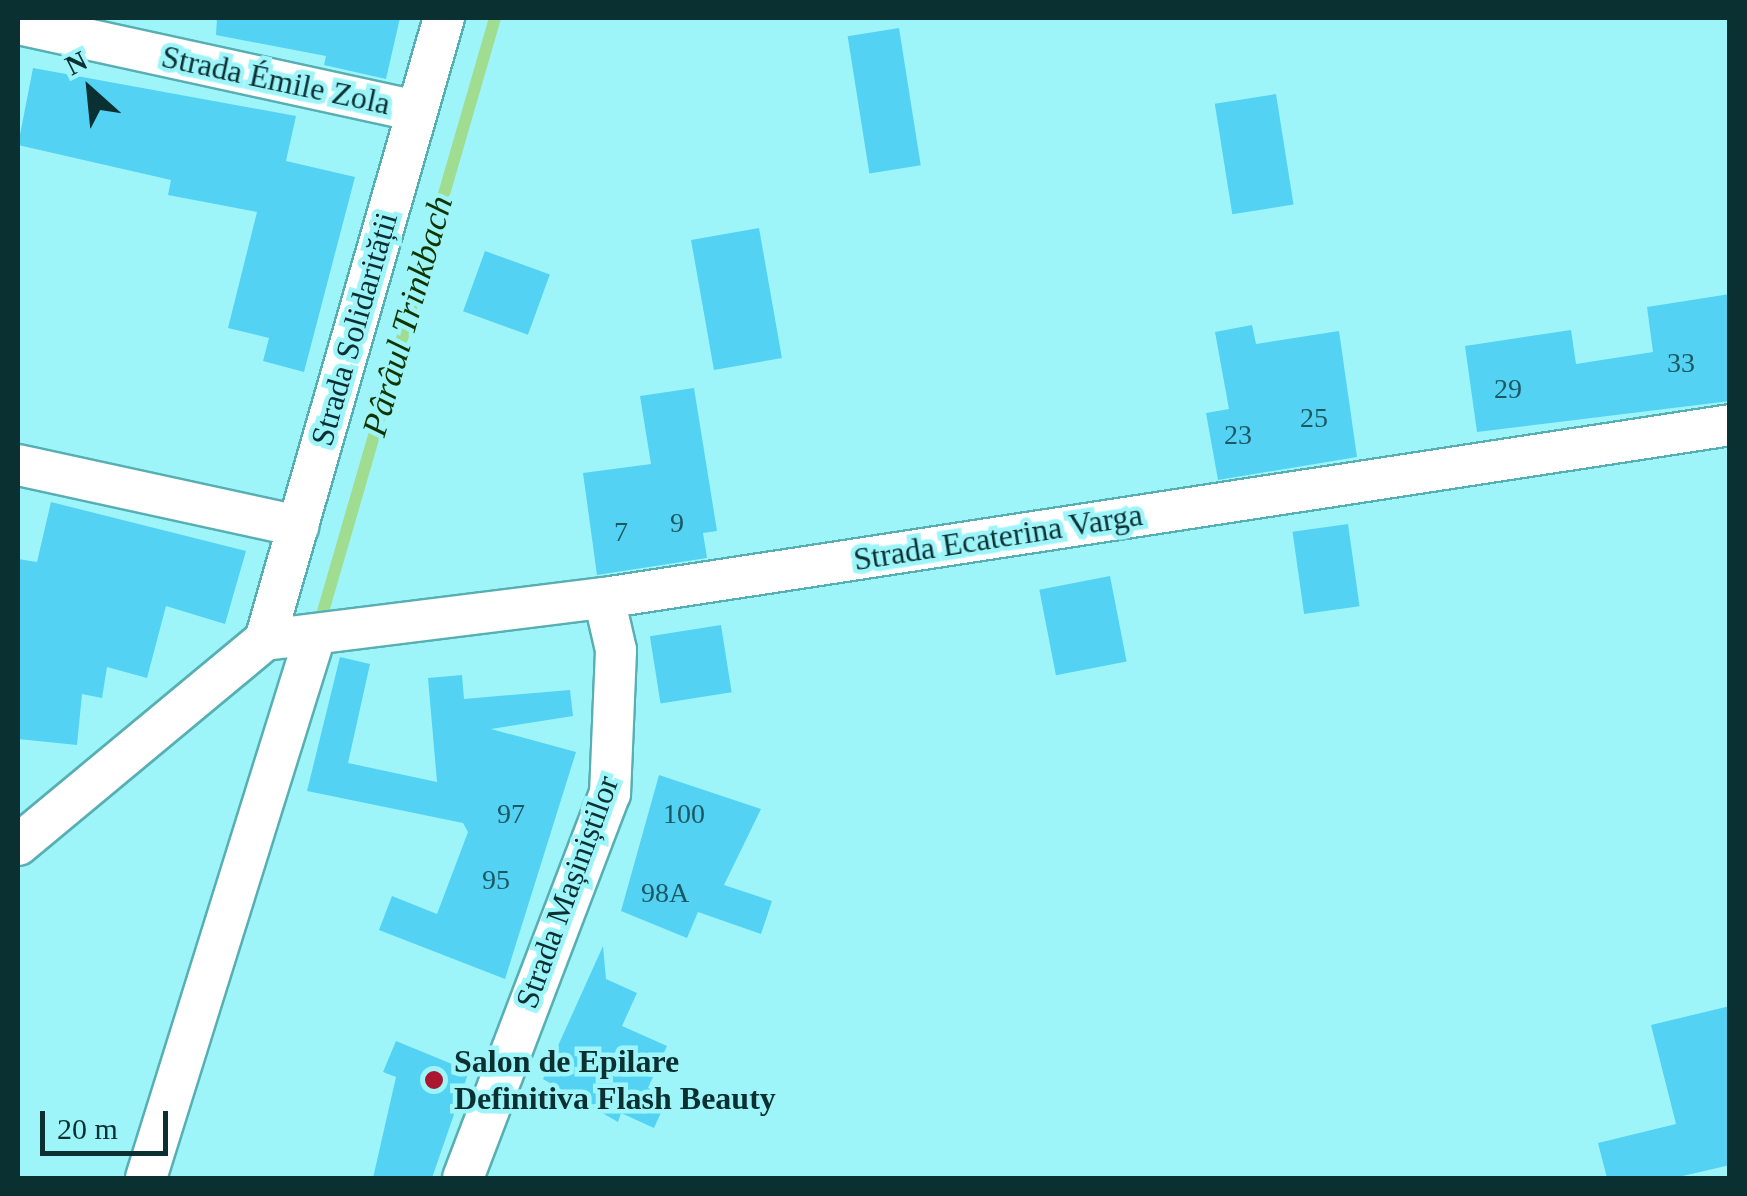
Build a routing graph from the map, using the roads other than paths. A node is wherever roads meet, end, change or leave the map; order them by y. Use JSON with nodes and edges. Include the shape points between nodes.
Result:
{"nodes":[{"id":1,"x":444,"y":18,"type":"edge"},
{"id":2,"x":18,"y":24,"type":"edge"},
{"id":3,"x":417,"y":110,"type":"junction"},
{"id":4,"x":1730,"y":425,"type":"edge"},
{"id":5,"x":18,"y":465,"type":"edge"},
{"id":6,"x":298,"y":526,"type":"junction"},
{"id":7,"x":604,"y":598,"type":"junction"},
{"id":8,"x":315,"y":636,"type":"junction"},
{"id":9,"x":265,"y":640,"type":"junction"},
{"id":10,"x":18,"y":845,"type":"edge"},
{"id":11,"x":146,"y":1178,"type":"edge"},
{"id":12,"x":462,"y":1178,"type":"edge"}],
"edges":[{"from":1,"to":3,"type":"street","name":"Strada Solidarității"},
{"from":2,"to":3,"type":"street","name":"Strada Émile Zola"},
{"from":3,"to":6,"type":"street","name":"Strada Solidarității"},
{"from":4,"to":7,"type":"street","name":"Strada Ecaterina Varga"},
{"from":5,"to":6,"type":"street"},
{"from":6,"to":9,"type":"street","name":"Strada Solidarității"},
{"from":7,"to":8,"type":"street","name":"Strada Ecaterina Varga"},
{"from":7,"to":12,"type":"street","name":"Strada Mașiniștilor","via":[[616,650],[610,794]]},
{"from":8,"to":9,"type":"street","name":"Strada Ecaterina Varga"},
{"from":8,"to":11,"type":"street"},
{"from":9,"to":10,"type":"street"}]}
